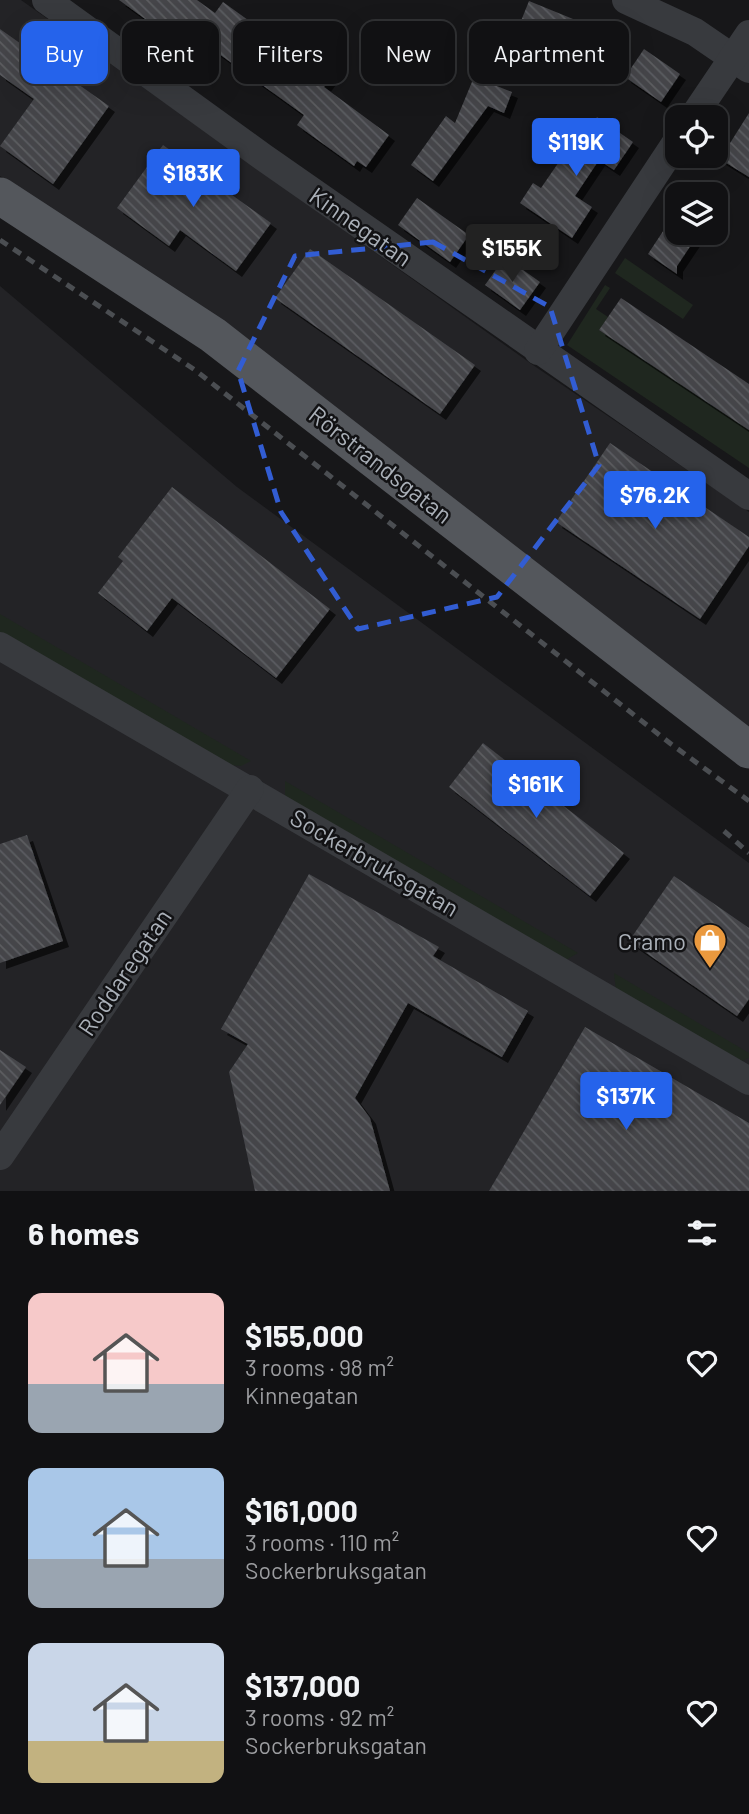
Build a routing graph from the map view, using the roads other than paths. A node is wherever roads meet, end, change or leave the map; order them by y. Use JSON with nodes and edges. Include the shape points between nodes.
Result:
{"nodes":[{"id":1,"x":46,"y":0,"type":"edge"},
{"id":2,"x":626,"y":0,"type":"edge"},
{"id":3,"x":744,"y":53,"type":"edge"},
{"id":4,"x":703,"y":105,"type":"edge"},
{"id":5,"x":665,"y":159,"type":"edge"},
{"id":6,"x":0,"y":196,"type":"edge"},
{"id":7,"x":538,"y":351,"type":"junction"},
{"id":8,"x":749,"y":496,"type":"edge"},
{"id":9,"x":0,"y":646,"type":"edge"},
{"id":10,"x":749,"y":750,"type":"edge"},
{"id":11,"x":250,"y":789,"type":"junction"},
{"id":12,"x":749,"y":1081,"type":"edge"},
{"id":13,"x":0,"y":1156,"type":"edge"}],
"edges":[{"from":1,"to":7,"type":"street","name":"Kinnegatan"},
{"from":2,"to":3,"type":"street"},
{"from":3,"to":4,"type":"street"},
{"from":5,"to":7,"type":"street"},
{"from":6,"to":10,"type":"main road","name":"Rörstrandsgatan","via":[[213,335]]},
{"from":7,"to":8,"type":"street","name":"Kinnegatan"},
{"from":9,"to":11,"type":"street","name":"Sockerbruksgatan"},
{"from":11,"to":12,"type":"street","name":"Sockerbruksgatan"},
{"from":11,"to":13,"type":"street","name":"Roddaregatan"}]}
